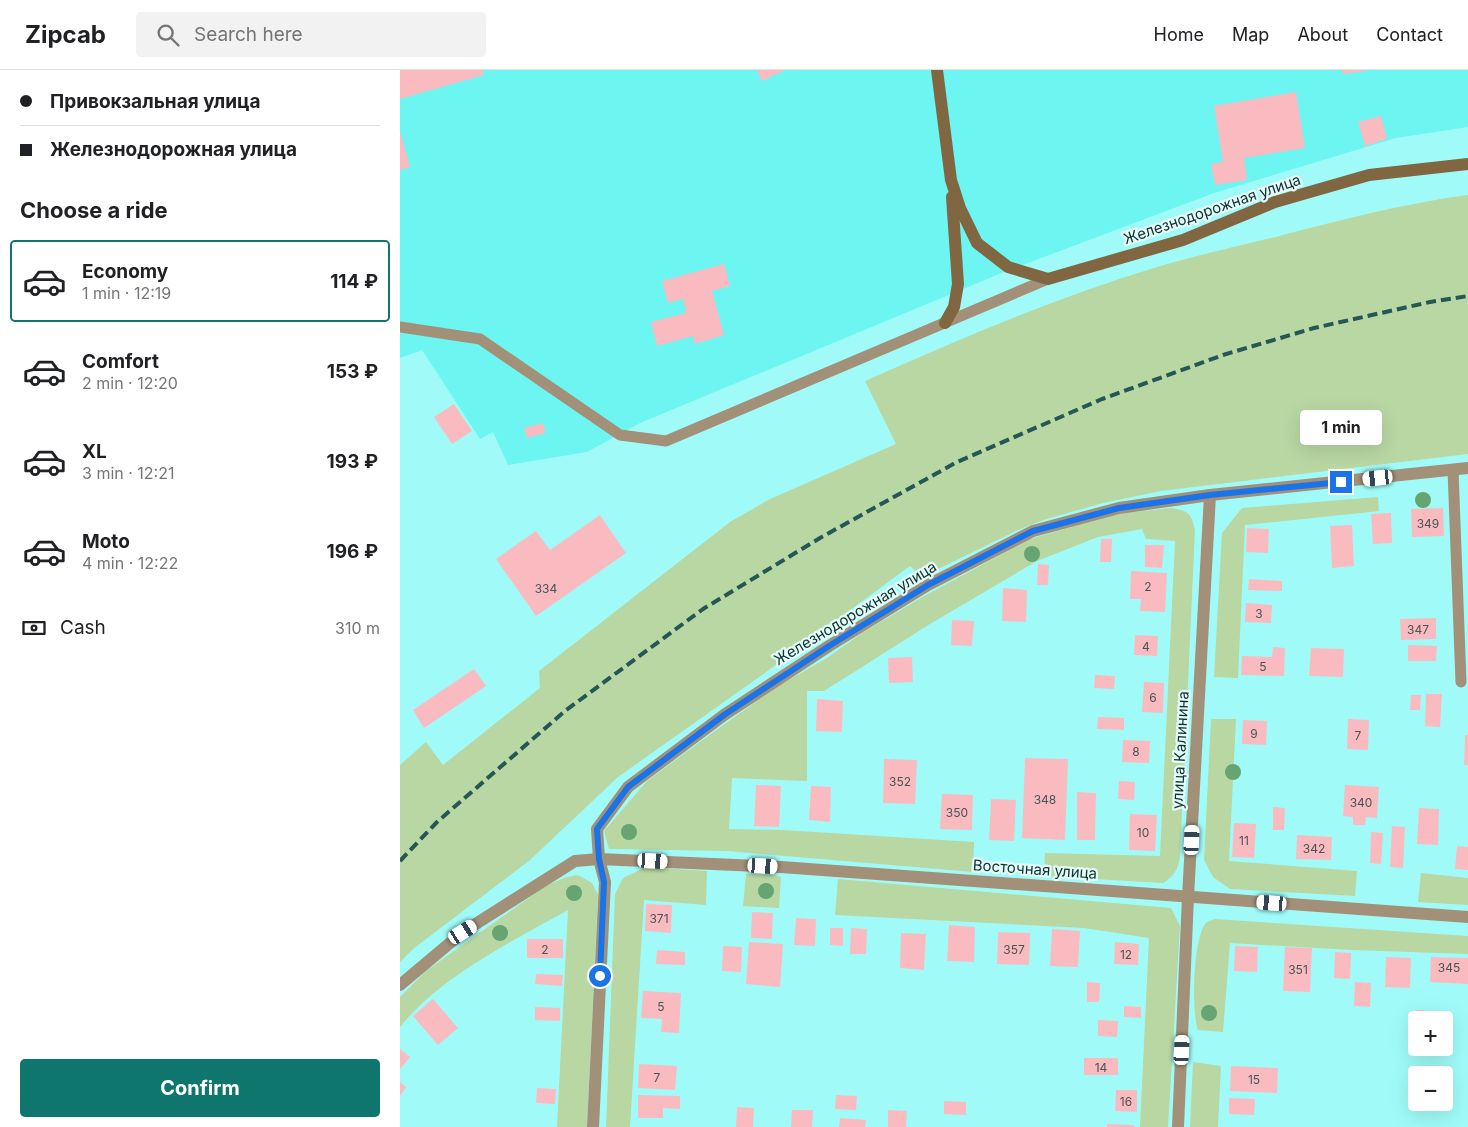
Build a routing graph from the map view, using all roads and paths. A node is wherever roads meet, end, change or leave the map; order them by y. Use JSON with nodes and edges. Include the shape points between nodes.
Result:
{"nodes":[{"id":1,"x":937,"y":70,"type":"edge"},
{"id":2,"x":1468,"y":164,"type":"edge"},
{"id":3,"x":951,"y":180,"type":"junction"},
{"id":4,"x":1048,"y":279,"type":"junction"},
{"id":5,"x":945,"y":323,"type":"junction"},
{"id":6,"x":400,"y":327,"type":"edge"},
{"id":7,"x":1468,"y":468,"type":"edge"},
{"id":8,"x":1453,"y":470,"type":"junction"},
{"id":9,"x":1210,"y":495,"type":"junction"},
{"id":10,"x":1461,"y":682,"type":"dead end"},
{"id":11,"x":599,"y":859,"type":"junction"},
{"id":12,"x":1188,"y":897,"type":"junction"},
{"id":13,"x":1468,"y":917,"type":"edge"},
{"id":14,"x":400,"y":985,"type":"edge"},
{"id":15,"x":593,"y":1127,"type":"edge"},
{"id":16,"x":1178,"y":1127,"type":"edge"}],
"edges":[{"from":1,"to":3,"type":"main road"},
{"from":2,"to":4,"type":"main road","name":"Железнодорожная улица","via":[[1369,175],[1275,202],[1183,240]]},
{"from":3,"to":4,"type":"main road","via":[[977,243],[1008,267]]},
{"from":3,"to":5,"type":"main road","via":[[958,284],[954,307]]},
{"from":4,"to":5,"type":"lane"},
{"from":5,"to":6,"type":"lane","via":[[666,441],[620,435],[480,339]]},
{"from":7,"to":8,"type":"street","name":"Железнодорожная улица"},
{"from":8,"to":9,"type":"street","name":"Железнодорожная улица"},
{"from":8,"to":10,"type":"lane"},
{"from":9,"to":11,"type":"street","name":"Железнодорожная улица","via":[[1119,508],[1033,531],[928,585],[724,715],[628,787],[597,829]]},
{"from":9,"to":12,"type":"street","name":"улица Калинина"},
{"from":11,"to":12,"type":"street","name":"Восточная улица","via":[[781,867]]},
{"from":11,"to":14,"type":"street","via":[[575,861],[551,876],[463,932]]},
{"from":11,"to":15,"type":"street","name":"Железнодорожная улица","via":[[604,882]]},
{"from":12,"to":13,"type":"street","name":"Восточная улица"},
{"from":12,"to":16,"type":"street","name":"улица Калинина"}]}
